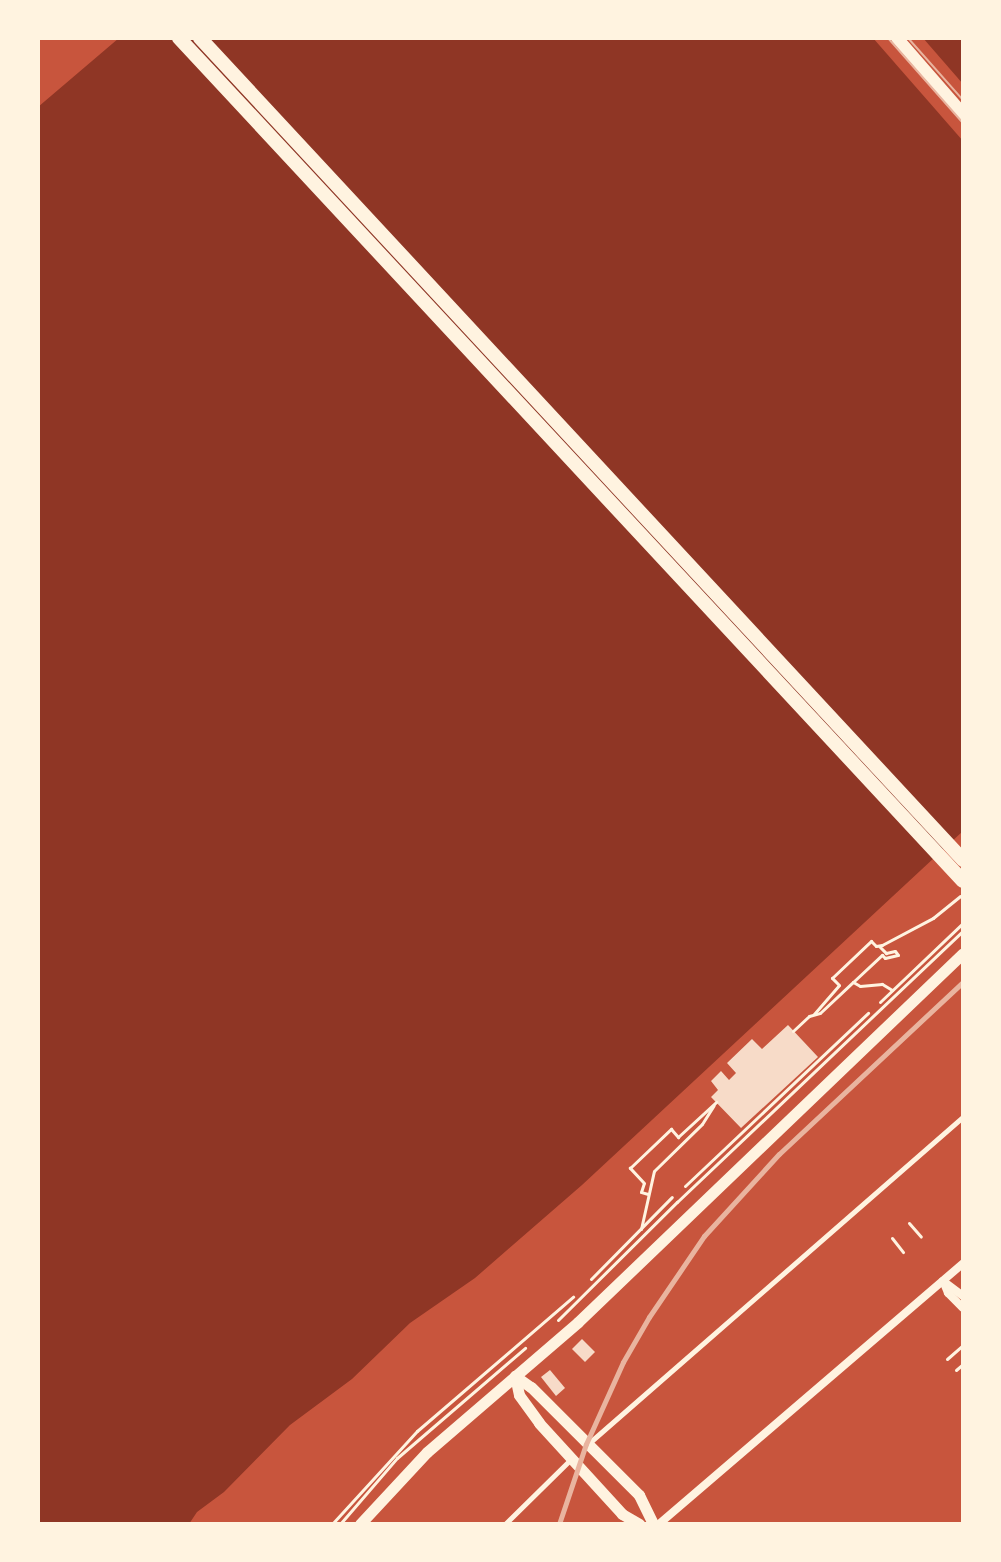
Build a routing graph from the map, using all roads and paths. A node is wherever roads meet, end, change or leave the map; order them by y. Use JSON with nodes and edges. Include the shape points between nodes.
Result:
{"nodes":[{"id":1,"x":179,"y":38,"type":"edge"},
{"id":2,"x":200,"y":38,"type":"edge"},
{"id":3,"x":897,"y":38,"type":"edge"},
{"id":4,"x":963,"y":114,"type":"edge"},
{"id":5,"x":963,"y":860,"type":"edge"},
{"id":6,"x":963,"y":881,"type":"edge"},
{"id":7,"x":963,"y":894,"type":"edge"},
{"id":8,"x":963,"y":923,"type":"edge"},
{"id":9,"x":963,"y":931,"type":"edge"},
{"id":10,"x":879,"y":946,"type":"junction"},
{"id":11,"x":963,"y":953,"type":"edge"},
{"id":12,"x":853,"y":982,"type":"junction"},
{"id":13,"x":892,"y":990,"type":"junction"},
{"id":14,"x":880,"y":1002,"type":"dead end"},
{"id":15,"x":868,"y":1013,"type":"dead end"},
{"id":16,"x":814,"y":1014,"type":"junction"},
{"id":17,"x":793,"y":1031,"type":"dead end"},
{"id":18,"x":963,"y":1117,"type":"edge"},
{"id":19,"x":685,"y":1186,"type":"dead end"},
{"id":20,"x":648,"y":1194,"type":"junction"},
{"id":21,"x":672,"y":1197,"type":"dead end"},
{"id":22,"x":909,"y":1223,"type":"dead end"},
{"id":23,"x":641,"y":1229,"type":"junction"},
{"id":24,"x":921,"y":1237,"type":"dead end"},
{"id":25,"x":892,"y":1238,"type":"dead end"},
{"id":26,"x":903,"y":1252,"type":"dead end"},
{"id":27,"x":963,"y":1263,"type":"edge"},
{"id":28,"x":591,"y":1279,"type":"dead end"},
{"id":29,"x":943,"y":1281,"type":"junction"},
{"id":30,"x":963,"y":1296,"type":"edge"},
{"id":31,"x":573,"y":1297,"type":"dead end"},
{"id":32,"x":577,"y":1302,"type":"dead end"},
{"id":33,"x":963,"y":1308,"type":"edge"},
{"id":34,"x":963,"y":1345,"type":"edge"},
{"id":35,"x":947,"y":1359,"type":"dead end"},
{"id":36,"x":963,"y":1364,"type":"edge"},
{"id":37,"x":956,"y":1370,"type":"dead end"},
{"id":38,"x":515,"y":1376,"type":"junction"},
{"id":39,"x":588,"y":1444,"type":"junction"},
{"id":40,"x":571,"y":1459,"type":"junction"},
{"id":41,"x":332,"y":1524,"type":"edge"},
{"id":42,"x":360,"y":1524,"type":"edge"},
{"id":43,"x":505,"y":1524,"type":"edge"},
{"id":44,"x":639,"y":1524,"type":"edge"},
{"id":45,"x":653,"y":1524,"type":"edge"},
{"id":46,"x":659,"y":1524,"type":"edge"}],
"edges":[{"from":1,"to":6,"type":"main road"},
{"from":2,"to":5,"type":"main road"},
{"from":3,"to":4,"type":"main road"},
{"from":7,"to":10,"type":"path","via":[[933,918]]},
{"from":8,"to":13,"type":"path"},
{"from":9,"to":32,"type":"path"},
{"from":10,"to":12,"type":"path","via":[[898,955],[882,955]]},
{"from":10,"to":16,"type":"path","via":[[871,941],[832,978],[839,985]]},
{"from":11,"to":38,"type":"street"},
{"from":12,"to":13,"type":"path"},
{"from":12,"to":16,"type":"path"},
{"from":13,"to":14,"type":"path"},
{"from":15,"to":19,"type":"path"},
{"from":16,"to":17,"type":"path"},
{"from":18,"to":39,"type":"lane"},
{"from":20,"to":20,"type":"path","via":[[655,1169],[702,1124],[716,1102],[678,1137],[671,1129],[630,1168],[644,1183],[641,1192]]},
{"from":20,"to":23,"type":"path"},
{"from":21,"to":23,"type":"path"},
{"from":22,"to":24,"type":"path"},
{"from":23,"to":28,"type":"path"},
{"from":25,"to":26,"type":"path"},
{"from":27,"to":29,"type":"street"},
{"from":29,"to":30,"type":"street"},
{"from":29,"to":33,"type":"street"},
{"from":29,"to":46,"type":"street"},
{"from":31,"to":41,"type":"path","via":[[417,1431]]},
{"from":34,"to":35,"type":"path"},
{"from":36,"to":37,"type":"path"},
{"from":38,"to":39,"type":"street"},
{"from":38,"to":40,"type":"street","via":[[524,1405]]},
{"from":38,"to":42,"type":"street","via":[[427,1452]]},
{"from":39,"to":45,"type":"street","via":[[639,1495]]},
{"from":40,"to":43,"type":"lane"},
{"from":40,"to":44,"type":"street","via":[[622,1514]]}]}
